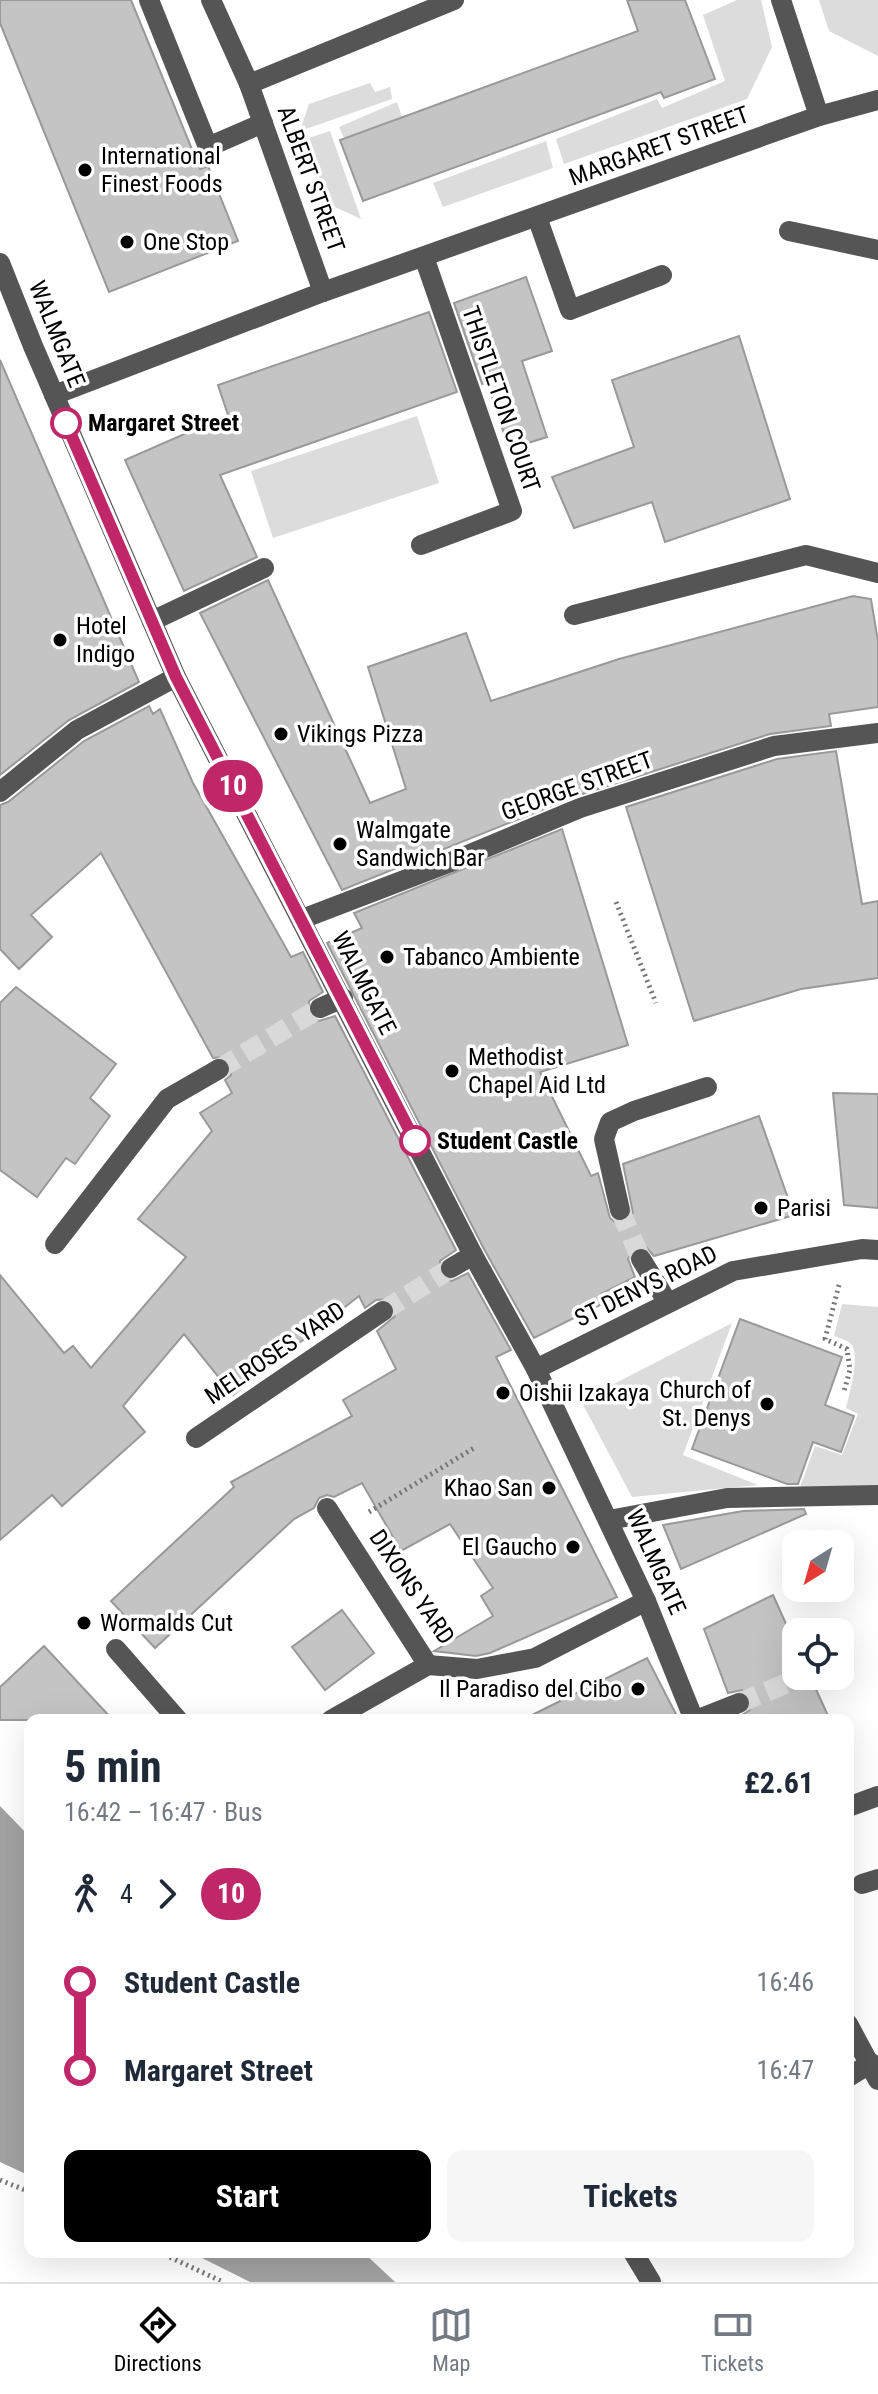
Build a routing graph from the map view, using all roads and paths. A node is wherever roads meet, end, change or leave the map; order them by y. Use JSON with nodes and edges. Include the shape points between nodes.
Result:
{"nodes":[{"id":1,"x":149,"y":0,"type":"edge"},
{"id":2,"x":211,"y":0,"type":"edge"},
{"id":3,"x":454,"y":0,"type":"edge"},
{"id":4,"x":781,"y":0,"type":"edge"},
{"id":5,"x":249,"y":84,"type":"junction"},
{"id":6,"x":878,"y":100,"type":"edge"},
{"id":7,"x":819,"y":116,"type":"junction"},
{"id":8,"x":263,"y":123,"type":"junction"},
{"id":9,"x":537,"y":217,"type":"junction"},
{"id":10,"x":789,"y":231,"type":"dead end"},
{"id":11,"x":878,"y":250,"type":"edge"},
{"id":12,"x":424,"y":257,"type":"junction"},
{"id":13,"x":0,"y":263,"type":"edge"},
{"id":14,"x":662,"y":275,"type":"dead end"},
{"id":15,"x":323,"y":292,"type":"junction"},
{"id":16,"x":54,"y":395,"type":"junction"},
{"id":17,"x":421,"y":545,"type":"dead end"},
{"id":18,"x":264,"y":568,"type":"dead end"},
{"id":19,"x":878,"y":573,"type":"edge"},
{"id":20,"x":574,"y":615,"type":"dead end"},
{"id":21,"x":152,"y":621,"type":"junction"},
{"id":22,"x":176,"y":677,"type":"junction"},
{"id":23,"x":878,"y":733,"type":"edge"},
{"id":24,"x":0,"y":792,"type":"edge"},
{"id":25,"x":616,"y":902,"type":"dead end"},
{"id":26,"x":302,"y":919,"type":"junction"},
{"id":27,"x":343,"y":998,"type":"junction"},
{"id":28,"x":656,"y":1003,"type":"dead end"},
{"id":29,"x":320,"y":1008,"type":"tunnel mouth"},
{"id":30,"x":219,"y":1069,"type":"tunnel mouth"},
{"id":31,"x":707,"y":1087,"type":"dead end"},
{"id":32,"x":620,"y":1210,"type":"tunnel mouth"},
{"id":33,"x":55,"y":1244,"type":"dead end"},
{"id":34,"x":878,"y":1250,"type":"edge"},
{"id":35,"x":473,"y":1255,"type":"junction"},
{"id":36,"x":641,"y":1259,"type":"tunnel mouth"},
{"id":37,"x":451,"y":1268,"type":"tunnel mouth"},
{"id":38,"x":668,"y":1303,"type":"junction"},
{"id":39,"x":836,"y":1304,"type":"dead end"},
{"id":40,"x":383,"y":1311,"type":"tunnel mouth"},
{"id":41,"x":536,"y":1369,"type":"junction"},
{"id":42,"x":844,"y":1391,"type":"dead end"},
{"id":43,"x":196,"y":1438,"type":"dead end"},
{"id":44,"x":474,"y":1448,"type":"dead end"},
{"id":45,"x":878,"y":1495,"type":"edge"},
{"id":46,"x":327,"y":1508,"type":"dead end"},
{"id":47,"x":609,"y":1520,"type":"junction"},
{"id":48,"x":342,"y":1529,"type":"junction"},
{"id":49,"x":646,"y":1601,"type":"junction"},
{"id":50,"x":116,"y":1649,"type":"dead end"},
{"id":51,"x":428,"y":1665,"type":"junction"},
{"id":52,"x":739,"y":1703,"type":"tunnel mouth"},
{"id":53,"x":173,"y":1714,"type":"edge"},
{"id":54,"x":342,"y":1714,"type":"edge"},
{"id":55,"x":693,"y":1714,"type":"edge"},
{"id":56,"x":711,"y":1714,"type":"edge"},
{"id":57,"x":878,"y":1796,"type":"edge"},
{"id":58,"x":854,"y":1805,"type":"edge"},
{"id":59,"x":854,"y":2035,"type":"edge"},
{"id":60,"x":874,"y":2071,"type":"edge"},
{"id":61,"x":854,"y":2075,"type":"edge"},
{"id":62,"x":0,"y":2180,"type":"edge"},
{"id":63,"x":24,"y":2190,"type":"edge"},
{"id":64,"x":172,"y":2258,"type":"edge"},
{"id":65,"x":637,"y":2258,"type":"edge"},
{"id":66,"x":223,"y":2282,"type":"edge"},
{"id":67,"x":651,"y":2282,"type":"edge"}],
"edges":[{"from":1,"to":8,"type":"street","via":[[208,147]]},
{"from":2,"to":5,"type":"street","name":"ALBERT STREET"},
{"from":3,"to":5,"type":"street","name":"ALBERT STREET"},
{"from":4,"to":7,"type":"street"},
{"from":5,"to":8,"type":"street","name":"ALBERT STREET"},
{"from":6,"to":7,"type":"street","name":"MARGARET STREET"},
{"from":7,"to":9,"type":"street","name":"MARGARET STREET"},
{"from":8,"to":15,"type":"street","name":"ALBERT STREET"},
{"from":9,"to":12,"type":"street","name":"MARGARET STREET"},
{"from":9,"to":14,"type":"street","via":[[570,310]]},
{"from":10,"to":11,"type":"street"},
{"from":12,"to":15,"type":"street","name":"MARGARET STREET"},
{"from":12,"to":17,"type":"street","name":"THISTLETON COURT","via":[[512,511]]},
{"from":13,"to":16,"type":"street","name":"WALMGATE"},
{"from":15,"to":16,"type":"street","name":"MARGARET STREET"},
{"from":16,"to":21,"type":"street","name":"WALMGATE"},
{"from":18,"to":21,"type":"street"},
{"from":19,"to":20,"type":"street","via":[[806,555]]},
{"from":21,"to":22,"type":"street","name":"WALMGATE"},
{"from":22,"to":24,"type":"street","via":[[77,730]]},
{"from":22,"to":26,"type":"street","name":"WALMGATE"},
{"from":23,"to":26,"type":"street","name":"GEORGE STREET","via":[[774,746],[595,803]]},
{"from":25,"to":28,"type":"path"},
{"from":26,"to":27,"type":"street","name":"WALMGATE"},
{"from":27,"to":29,"type":"street"},
{"from":27,"to":35,"type":"street","name":"WALMGATE"},
{"from":30,"to":33,"type":"street","via":[[167,1099]]},
{"from":31,"to":32,"type":"street","via":[[610,1122],[604,1139]]},
{"from":34,"to":38,"type":"street","name":"ST DENYS ROAD","via":[[733,1271]]},
{"from":35,"to":37,"type":"street"},
{"from":35,"to":41,"type":"street","name":"WALMGATE"},
{"from":36,"to":38,"type":"street"},
{"from":38,"to":41,"type":"street","name":"ST DENYS ROAD"},
{"from":39,"to":42,"type":"path","via":[[825,1339],[847,1349],[850,1357]]},
{"from":40,"to":43,"type":"street","name":"MELROSES YARD"},
{"from":41,"to":47,"type":"street","name":"WALMGATE"},
{"from":44,"to":48,"type":"path"},
{"from":45,"to":47,"type":"street","via":[[727,1498]]},
{"from":46,"to":48,"type":"street","name":"DIXONS YARD"},
{"from":47,"to":49,"type":"street","name":"WALMGATE"},
{"from":48,"to":51,"type":"street","name":"DIXONS YARD"},
{"from":49,"to":51,"type":"street","name":"DIXONS YARD","via":[[535,1658],[477,1669]]},
{"from":49,"to":55,"type":"street","name":"WALMGATE"},
{"from":50,"to":53,"type":"street"},
{"from":51,"to":54,"type":"street"},
{"from":52,"to":56,"type":"street"},
{"from":57,"to":58,"type":"street"},
{"from":59,"to":60,"type":"street"},
{"from":60,"to":61,"type":"street"},
{"from":62,"to":63,"type":"path"},
{"from":64,"to":66,"type":"path"},
{"from":65,"to":67,"type":"street"}]}
